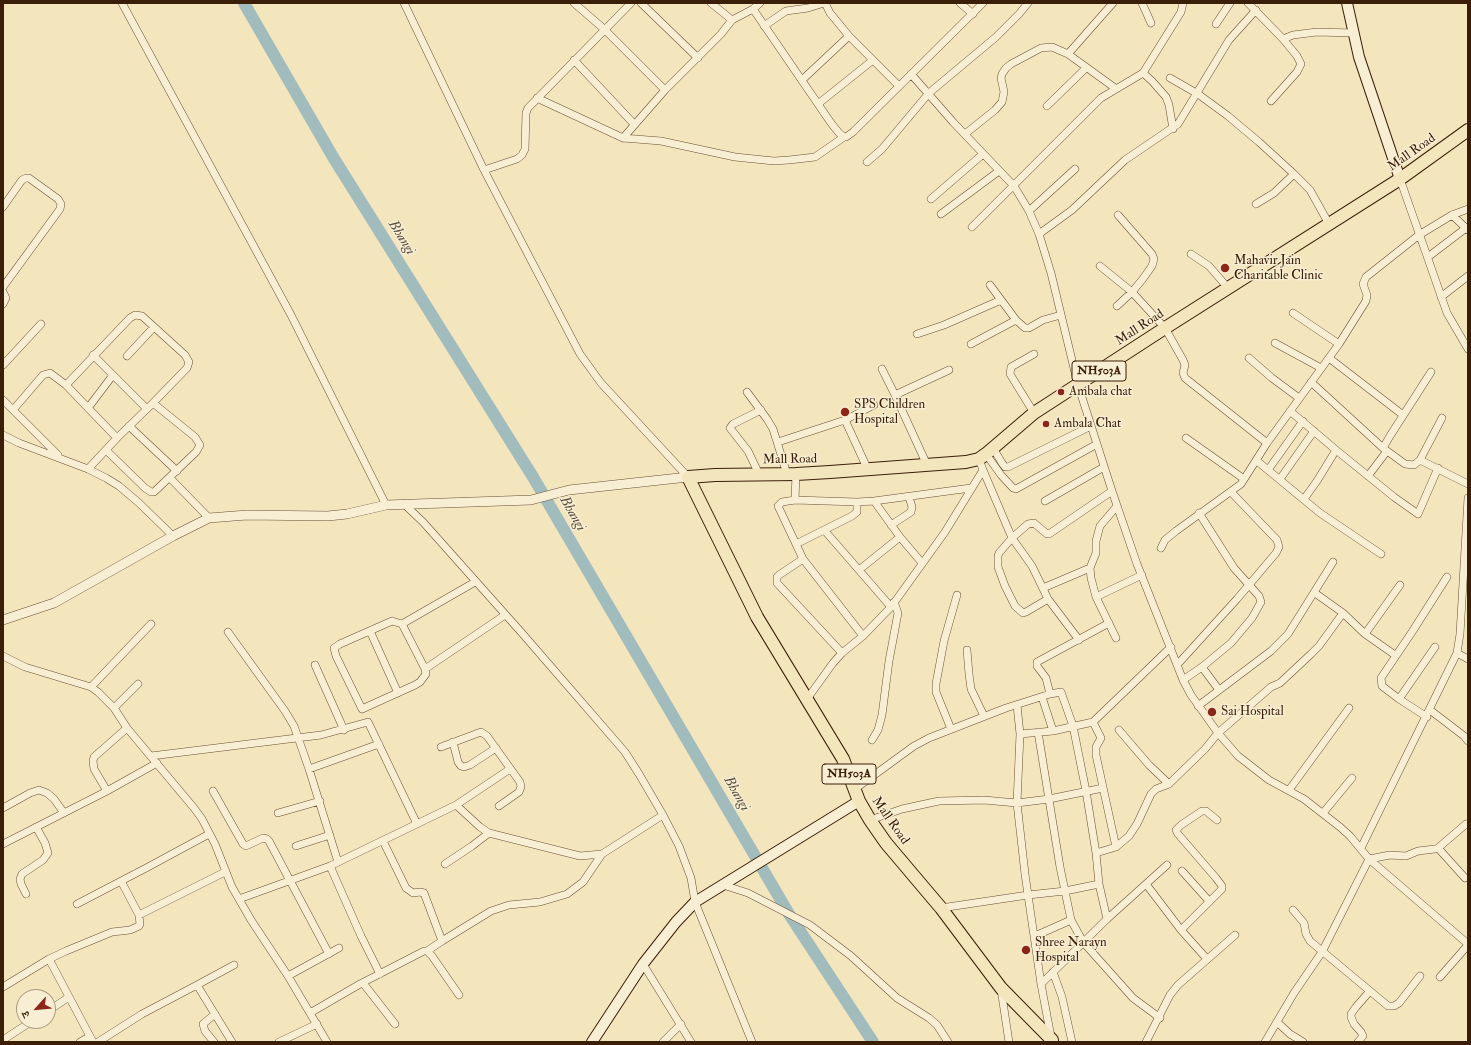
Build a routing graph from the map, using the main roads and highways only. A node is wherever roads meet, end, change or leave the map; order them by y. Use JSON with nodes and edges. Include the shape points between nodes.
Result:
{"nodes":[{"id":1,"x":1347,"y":3,"type":"edge"},
{"id":2,"x":1468,"y":130,"type":"edge"},
{"id":3,"x":1400,"y":179,"type":"junction"},
{"id":4,"x":859,"y":801,"type":"junction"},
{"id":5,"x":1052,"y":1041,"type":"edge"},
{"id":6,"x":592,"y":1042,"type":"edge"}],
"edges":[{"from":1,"to":3,"type":"main road","via":[[1359,57]]},
{"from":2,"to":3,"type":"highway","name":"Mall Road","number":"NH503A"},
{"from":3,"to":4,"type":"highway","name":"Mall Road","number":"NH503A","via":[[1034,414],[986,458],[868,470],[688,477],[757,617],[843,759]]},
{"from":4,"to":5,"type":"highway","name":"Mall Road","number":"NH503A","via":[[886,843],[941,908],[1001,988]]},
{"from":4,"to":6,"type":"main road","via":[[695,902],[643,964]]}]}
